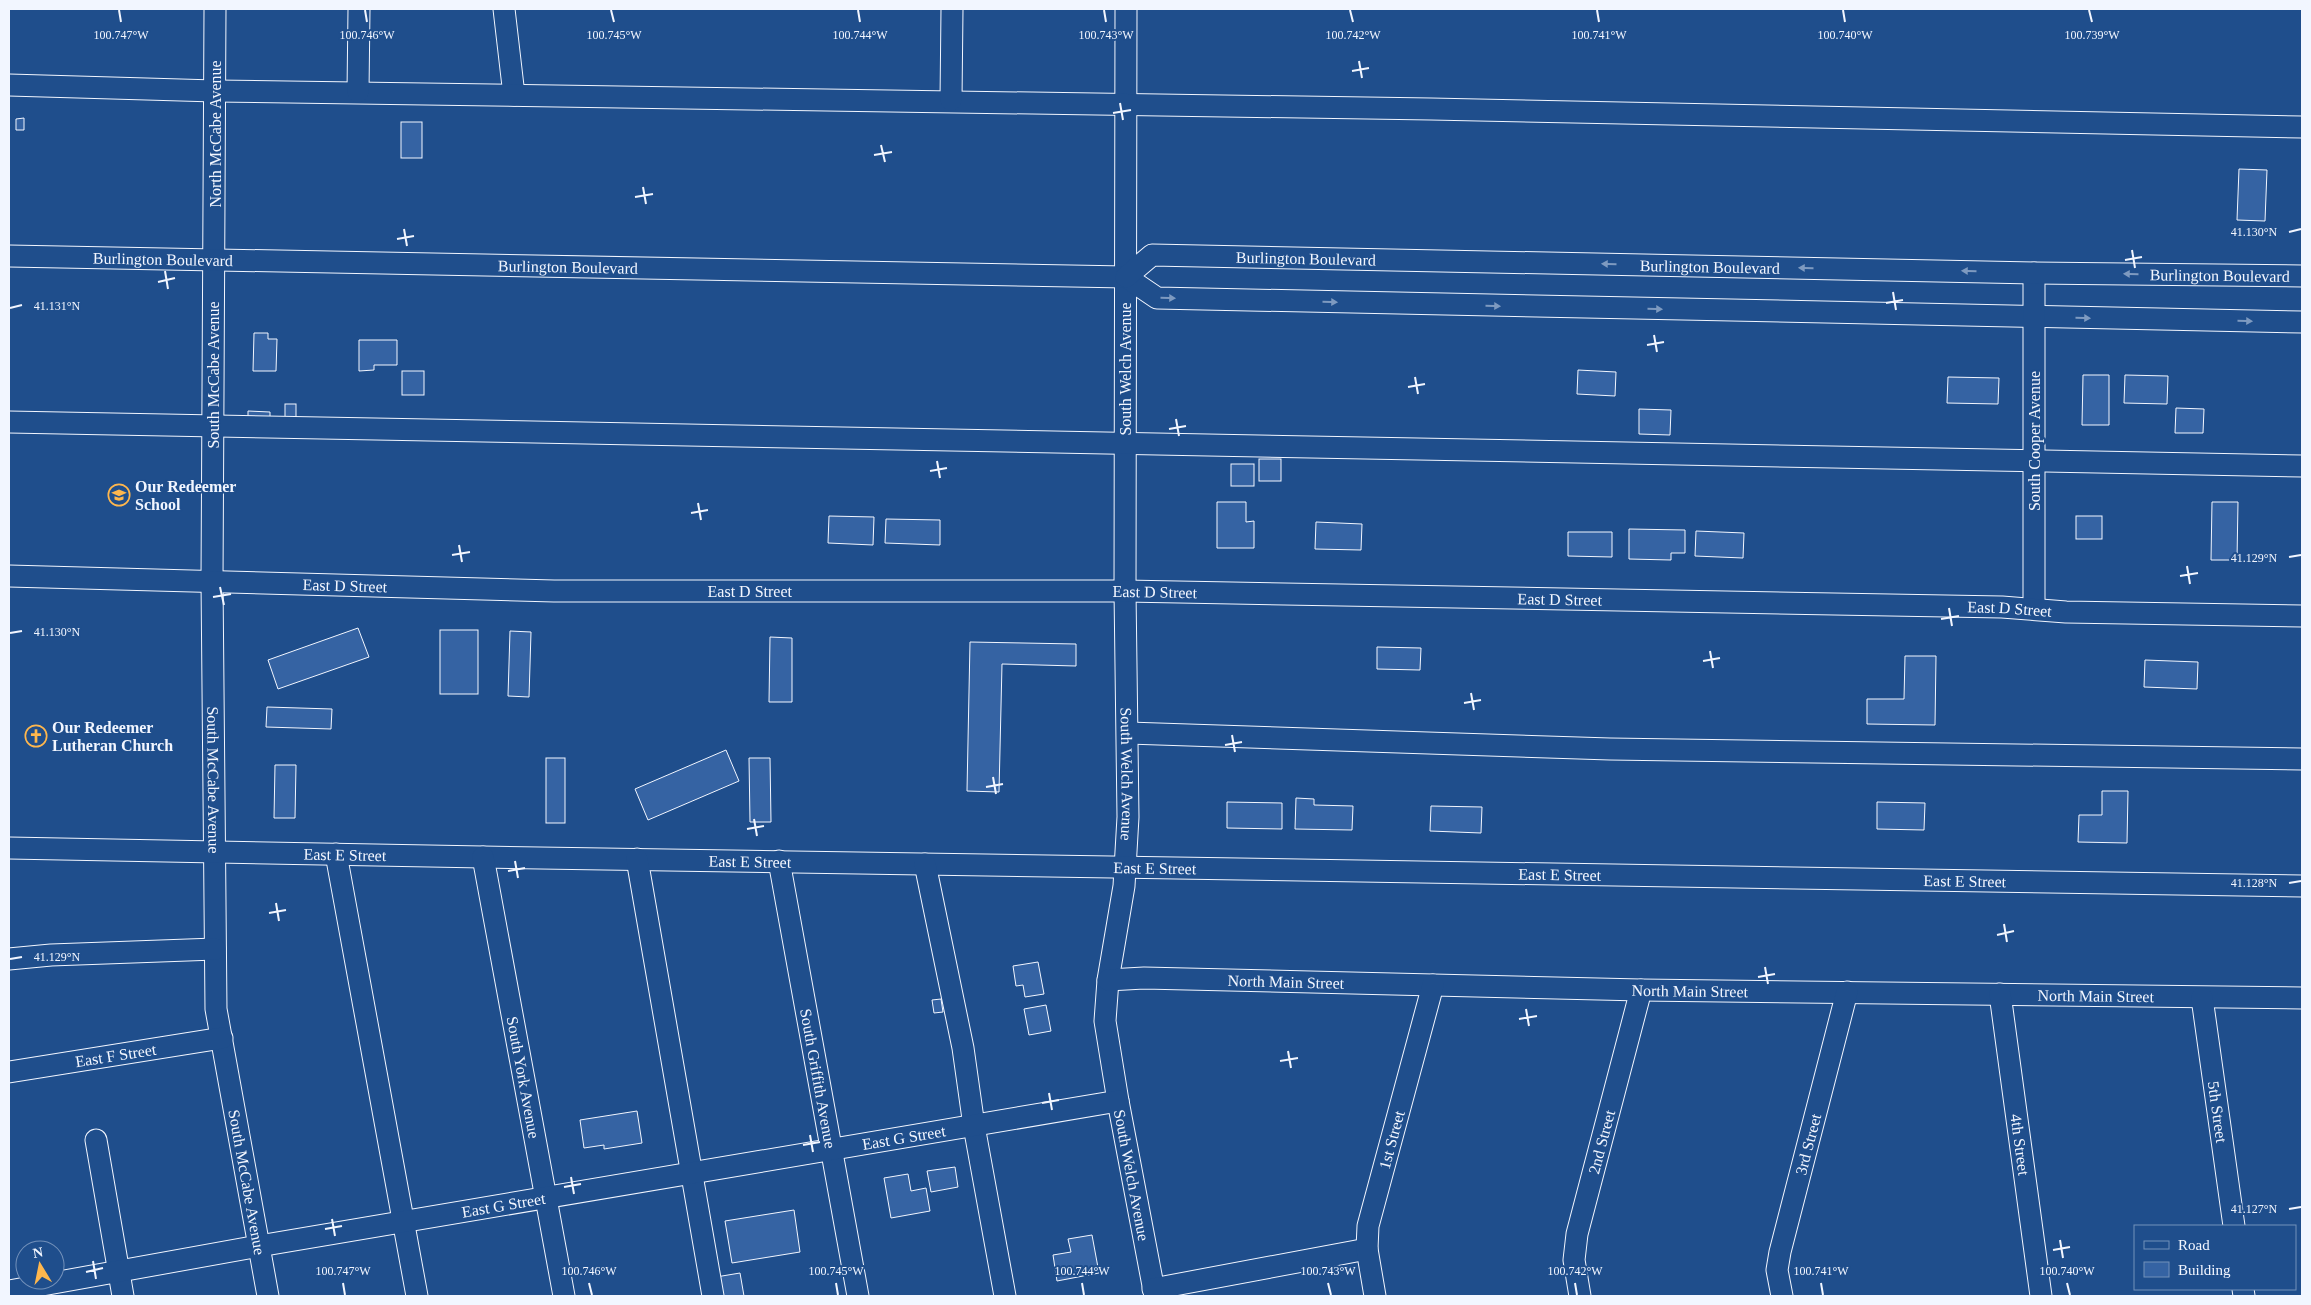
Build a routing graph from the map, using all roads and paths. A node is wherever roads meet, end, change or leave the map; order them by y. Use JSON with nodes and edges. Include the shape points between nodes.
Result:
{"nodes":[{"id":1,"x":216,"y":9,"type":"edge"},
{"id":2,"x":359,"y":9,"type":"edge"},
{"id":3,"x":504,"y":9,"type":"edge"},
{"id":4,"x":952,"y":9,"type":"edge"},
{"id":5,"x":1126,"y":9,"type":"edge"},
{"id":6,"x":9,"y":85,"type":"edge"},
{"id":7,"x":215,"y":91,"type":"junction"},
{"id":8,"x":358,"y":92,"type":"junction"},
{"id":9,"x":514,"y":95,"type":"junction"},
{"id":10,"x":951,"y":100,"type":"junction"},
{"id":11,"x":1126,"y":105,"type":"junction"},
{"id":12,"x":2302,"y":127,"type":"edge"},
{"id":13,"x":9,"y":256,"type":"edge"},
{"id":14,"x":214,"y":259,"type":"junction"},
{"id":15,"x":2034,"y":272,"type":"junction"},
{"id":16,"x":2302,"y":276,"type":"edge"},
{"id":17,"x":1126,"y":277,"type":"junction"},
{"id":18,"x":2034,"y":318,"type":"junction"},
{"id":19,"x":2302,"y":322,"type":"edge"},
{"id":20,"x":9,"y":422,"type":"edge"},
{"id":21,"x":213,"y":426,"type":"junction"},
{"id":22,"x":1125,"y":444,"type":"junction"},
{"id":23,"x":2034,"y":460,"type":"junction"},
{"id":24,"x":2302,"y":466,"type":"edge"},
{"id":25,"x":9,"y":576,"type":"edge"},
{"id":26,"x":212,"y":581,"type":"junction"},
{"id":27,"x":1125,"y":591,"type":"junction"},
{"id":28,"x":2034,"y":609,"type":"junction"},
{"id":29,"x":2302,"y":616,"type":"edge"},
{"id":30,"x":1128,"y":733,"type":"junction"},
{"id":31,"x":2302,"y":759,"type":"edge"},
{"id":32,"x":9,"y":848,"type":"edge"},
{"id":33,"x":213,"y":851,"type":"junction"},
{"id":34,"x":336,"y":854,"type":"junction"},
{"id":35,"x":483,"y":857,"type":"junction"},
{"id":36,"x":637,"y":859,"type":"junction"},
{"id":37,"x":779,"y":861,"type":"junction"},
{"id":38,"x":925,"y":864,"type":"junction"},
{"id":39,"x":1125,"y":866,"type":"junction"},
{"id":40,"x":2302,"y":886,"type":"edge"},
{"id":41,"x":215,"y":949,"type":"junction"},
{"id":42,"x":9,"y":959,"type":"edge"},
{"id":43,"x":1108,"y":980,"type":"junction"},
{"id":44,"x":1432,"y":985,"type":"junction"},
{"id":45,"x":1641,"y":990,"type":"junction"},
{"id":46,"x":1847,"y":992,"type":"junction"},
{"id":47,"x":2000,"y":994,"type":"junction"},
{"id":48,"x":2202,"y":998,"type":"junction"},
{"id":49,"x":2302,"y":998,"type":"edge"},
{"id":50,"x":222,"y":1038,"type":"junction"},
{"id":51,"x":9,"y":1072,"type":"edge"},
{"id":52,"x":1118,"y":1101,"type":"junction"},
{"id":53,"x":974,"y":1126,"type":"junction"},
{"id":54,"x":96,"y":1140,"type":"dead end"},
{"id":55,"x":832,"y":1150,"type":"junction"},
{"id":56,"x":692,"y":1174,"type":"junction"},
{"id":57,"x":547,"y":1199,"type":"junction"},
{"id":58,"x":404,"y":1222,"type":"junction"},
{"id":59,"x":2234,"y":1225,"type":"edge"},
{"id":60,"x":260,"y":1246,"type":"junction"},
{"id":61,"x":1367,"y":1249,"type":"junction"},
{"id":62,"x":119,"y":1271,"type":"junction"},
{"id":63,"x":9,"y":1291,"type":"edge"},
{"id":64,"x":1154,"y":1293,"type":"edge"},
{"id":65,"x":123,"y":1296,"type":"edge"},
{"id":66,"x":268,"y":1296,"type":"edge"},
{"id":67,"x":416,"y":1296,"type":"edge"},
{"id":68,"x":564,"y":1296,"type":"edge"},
{"id":69,"x":713,"y":1296,"type":"edge"},
{"id":70,"x":858,"y":1296,"type":"edge"},
{"id":71,"x":1005,"y":1296,"type":"edge"},
{"id":72,"x":1375,"y":1296,"type":"edge"},
{"id":73,"x":1580,"y":1296,"type":"edge"},
{"id":74,"x":1782,"y":1296,"type":"edge"},
{"id":75,"x":2041,"y":1296,"type":"edge"}],
"edges":[{"from":1,"to":7,"type":"street","name":"North McCabe Avenue"},
{"from":2,"to":8,"type":"street"},
{"from":3,"to":9,"type":"street"},
{"from":4,"to":10,"type":"street"},
{"from":5,"to":11,"type":"street","name":"South Welch Avenue"},
{"from":6,"to":7,"type":"street"},
{"from":7,"to":8,"type":"street"},
{"from":7,"to":14,"type":"street","name":"North McCabe Avenue"},
{"from":8,"to":9,"type":"street"},
{"from":9,"to":10,"type":"street"},
{"from":10,"to":11,"type":"street"},
{"from":11,"to":12,"type":"street","via":[[1430,108]]},
{"from":11,"to":17,"type":"street","name":"South Welch Avenue"},
{"from":13,"to":14,"type":"street","name":"Burlington Boulevard"},
{"from":14,"to":17,"type":"street","name":"Burlington Boulevard"},
{"from":14,"to":21,"type":"street","name":"South McCabe Avenue"},
{"from":16,"to":15,"type":"street","name":"Burlington Boulevard","one_way":true},
{"from":15,"to":17,"type":"street","name":"Burlington Boulevard","one_way":true,"via":[[1152,255]]},
{"from":15,"to":18,"type":"street","name":"South Cooper Avenue"},
{"from":17,"to":18,"type":"street","one_way":true,"via":[[1156,298]]},
{"from":17,"to":22,"type":"street","name":"South Welch Avenue"},
{"from":18,"to":19,"type":"street","one_way":true},
{"from":18,"to":23,"type":"street","name":"South Cooper Avenue"},
{"from":20,"to":21,"type":"street"},
{"from":21,"to":22,"type":"street"},
{"from":21,"to":26,"type":"street","name":"South McCabe Avenue"},
{"from":22,"to":23,"type":"street"},
{"from":22,"to":27,"type":"street","name":"South Welch Avenue"},
{"from":23,"to":24,"type":"street"},
{"from":23,"to":28,"type":"street","name":"South Cooper Avenue"},
{"from":25,"to":26,"type":"street","name":"East D Street"},
{"from":26,"to":27,"type":"street","name":"East D Street","via":[[554,591]]},
{"from":26,"to":33,"type":"street","name":"South McCabe Avenue"},
{"from":27,"to":28,"type":"street","name":"East D Street"},
{"from":27,"to":30,"type":"street","name":"South Welch Avenue"},
{"from":28,"to":29,"type":"street","name":"East D Street"},
{"from":30,"to":31,"type":"street","via":[[1610,749]]},
{"from":30,"to":39,"type":"street","name":"South Welch Avenue"},
{"from":32,"to":33,"type":"street","name":"East E Street"},
{"from":33,"to":34,"type":"street","name":"East E Street"},
{"from":33,"to":41,"type":"street","name":"South McCabe Avenue"},
{"from":34,"to":35,"type":"street","name":"East E Street"},
{"from":34,"to":58,"type":"street"},
{"from":35,"to":36,"type":"street","name":"East E Street"},
{"from":35,"to":57,"type":"street","name":"South York Avenue"},
{"from":36,"to":37,"type":"street","name":"East E Street"},
{"from":36,"to":56,"type":"street"},
{"from":37,"to":38,"type":"street","name":"East E Street"},
{"from":37,"to":55,"type":"street","name":"South Griffith Avenue"},
{"from":38,"to":39,"type":"street","name":"East E Street"},
{"from":38,"to":53,"type":"street","via":[[963,1048]]},
{"from":39,"to":40,"type":"street","name":"East E Street"},
{"from":39,"to":43,"type":"street","name":"South Welch Avenue"},
{"from":41,"to":42,"type":"street"},
{"from":41,"to":50,"type":"street","name":"South McCabe Avenue","via":[[216,1009]]},
{"from":43,"to":44,"type":"street","name":"North Main Street","via":[[1144,978]]},
{"from":43,"to":52,"type":"street","name":"South Welch Avenue","via":[[1105,1021]]},
{"from":44,"to":45,"type":"street","name":"North Main Street"},
{"from":44,"to":61,"type":"street","name":"1st Street","via":[[1368,1226]]},
{"from":45,"to":46,"type":"street","name":"North Main Street"},
{"from":45,"to":73,"type":"street","name":"2nd Street","via":[[1577,1234],[1574,1260]]},
{"from":46,"to":47,"type":"street","name":"North Main Street"},
{"from":46,"to":74,"type":"street","name":"3rd Street","via":[[1780,1252],[1777,1270]]},
{"from":47,"to":48,"type":"street","name":"North Main Street"},
{"from":47,"to":75,"type":"street","name":"4th Street"},
{"from":48,"to":49,"type":"street","name":"North Main Street"},
{"from":48,"to":59,"type":"street","name":"5th Street"},
{"from":50,"to":51,"type":"street","name":"East F Street"},
{"from":50,"to":60,"type":"street","name":"South McCabe Avenue"},
{"from":52,"to":53,"type":"street","name":"East G Street"},
{"from":52,"to":64,"type":"street","name":"South Welch Avenue"},
{"from":53,"to":55,"type":"street","name":"East G Street"},
{"from":53,"to":71,"type":"street"},
{"from":54,"to":62,"type":"street"},
{"from":55,"to":56,"type":"street","name":"East G Street"},
{"from":55,"to":70,"type":"street","name":"South Griffith Avenue"},
{"from":56,"to":57,"type":"street","name":"East G Street"},
{"from":56,"to":69,"type":"street"},
{"from":57,"to":58,"type":"street","name":"East G Street"},
{"from":57,"to":68,"type":"street","name":"South York Avenue"},
{"from":58,"to":60,"type":"street","name":"East G Street"},
{"from":58,"to":67,"type":"street"},
{"from":60,"to":62,"type":"street","name":"East G Street"},
{"from":60,"to":66,"type":"street","name":"South McCabe Avenue"},
{"from":61,"to":64,"type":"street"},
{"from":61,"to":72,"type":"street","name":"1st Street"},
{"from":62,"to":63,"type":"street","name":"East G Street"},
{"from":62,"to":65,"type":"street"}]}
